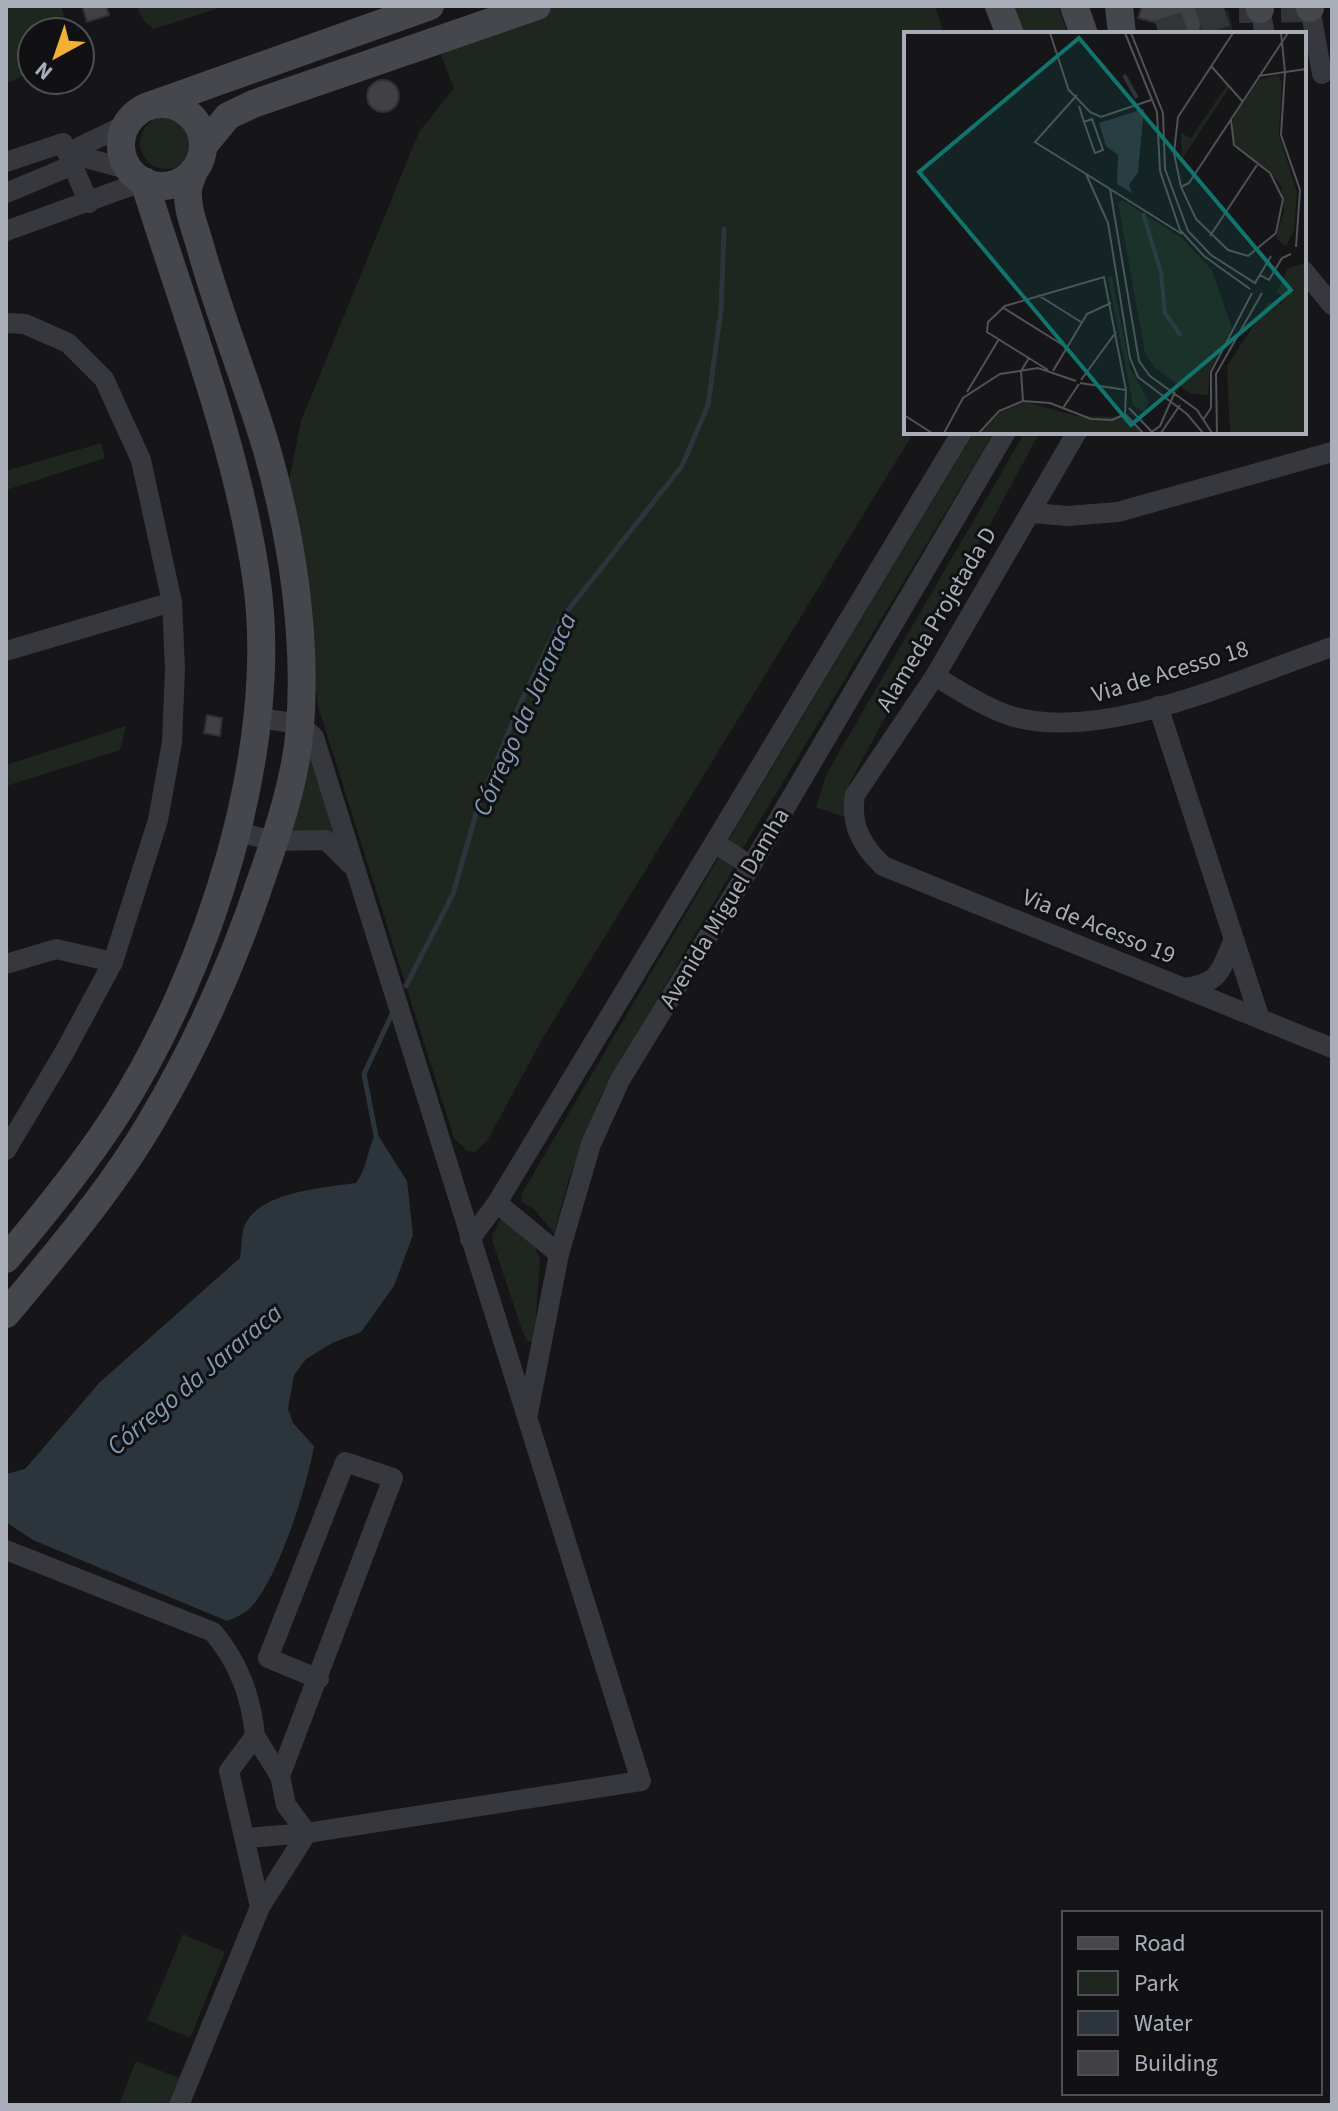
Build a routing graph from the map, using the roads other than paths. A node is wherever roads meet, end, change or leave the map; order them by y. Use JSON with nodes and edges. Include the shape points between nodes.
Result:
{"nodes":[{"id":1,"x":430,"y":6,"type":"edge"},
{"id":2,"x":537,"y":6,"type":"edge"},
{"id":3,"x":999,"y":6,"type":"edge"},
{"id":4,"x":1074,"y":6,"type":"edge"},
{"id":5,"x":1119,"y":6,"type":"edge"},
{"id":6,"x":1310,"y":7,"type":"edge"},
{"id":7,"x":1009,"y":32,"type":"edge"},
{"id":8,"x":1083,"y":32,"type":"edge"},
{"id":9,"x":1122,"y":32,"type":"edge"},
{"id":10,"x":1319,"y":76,"type":"edge"},
{"id":11,"x":149,"y":106,"type":"junction"},
{"id":12,"x":127,"y":124,"type":"junction"},
{"id":13,"x":199,"y":158,"type":"junction"},
{"id":14,"x":70,"y":159,"type":"junction"},
{"id":15,"x":6,"y":162,"type":"edge"},
{"id":16,"x":137,"y":176,"type":"junction"},
{"id":17,"x":6,"y":193,"type":"edge"},
{"id":18,"x":89,"y":203,"type":"junction"},
{"id":19,"x":6,"y":231,"type":"edge"},
{"id":20,"x":1306,"y":273,"type":"edge"},
{"id":21,"x":1332,"y":305,"type":"edge"},
{"id":22,"x":6,"y":323,"type":"edge"},
{"id":23,"x":961,"y":434,"type":"edge"},
{"id":24,"x":1005,"y":434,"type":"edge"},
{"id":25,"x":1076,"y":434,"type":"edge"},
{"id":26,"x":1332,"y":452,"type":"edge"},
{"id":27,"x":1031,"y":513,"type":"junction"},
{"id":28,"x":172,"y":602,"type":"junction"},
{"id":29,"x":1332,"y":647,"type":"edge"},
{"id":30,"x":6,"y":651,"type":"edge"},
{"id":31,"x":935,"y":676,"type":"junction"},
{"id":32,"x":1158,"y":706,"type":"junction"},
{"id":33,"x":259,"y":718,"type":"junction"},
{"id":34,"x":300,"y":724,"type":"junction"},
{"id":35,"x":237,"y":832,"type":"junction"},
{"id":36,"x":858,"y":836,"type":"joint"},
{"id":37,"x":275,"y":841,"type":"junction"},
{"id":38,"x":715,"y":843,"type":"junction"},
{"id":39,"x":353,"y":866,"type":"junction"},
{"id":40,"x":751,"y":866,"type":"junction"},
{"id":41,"x":1233,"y":941,"type":"junction"},
{"id":42,"x":113,"y":962,"type":"junction"},
{"id":43,"x":6,"y":964,"type":"edge"},
{"id":44,"x":1184,"y":988,"type":"junction"},
{"id":45,"x":1260,"y":1019,"type":"junction"},
{"id":46,"x":1332,"y":1048,"type":"edge"},
{"id":47,"x":6,"y":1150,"type":"edge"},
{"id":48,"x":497,"y":1203,"type":"junction"},
{"id":49,"x":470,"y":1239,"type":"junction"},
{"id":50,"x":559,"y":1254,"type":"junction"},
{"id":51,"x":6,"y":1259,"type":"edge"},
{"id":52,"x":6,"y":1314,"type":"edge"},
{"id":53,"x":527,"y":1417,"type":"junction"},
{"id":54,"x":6,"y":1550,"type":"edge"},
{"id":55,"x":319,"y":1679,"type":"junction"},
{"id":56,"x":255,"y":1736,"type":"junction"},
{"id":57,"x":280,"y":1776,"type":"junction"},
{"id":58,"x":307,"y":1833,"type":"junction"},
{"id":59,"x":246,"y":1838,"type":"junction"},
{"id":60,"x":260,"y":1907,"type":"junction"},
{"id":61,"x":179,"y":2105,"type":"edge"}],
"edges":[{"from":1,"to":11,"type":"street"},
{"from":2,"to":13,"type":"street","via":[[253,104],[228,116]]},
{"from":3,"to":7,"type":"street"},
{"from":4,"to":8,"type":"street"},
{"from":5,"to":9,"type":"street"},
{"from":6,"to":10,"type":"street"},
{"from":11,"to":12,"type":"street"},
{"from":11,"to":13,"type":"street","via":[[162,104],[187,112],[201,133]]},
{"from":12,"to":14,"type":"street"},
{"from":12,"to":16,"type":"street","via":[[121,143]]},
{"from":13,"to":16,"type":"street","via":[[171,185]]},
{"from":13,"to":34,"type":"street","via":[[188,187],[189,206],[267,451],[285,528],[296,595]]},
{"from":14,"to":15,"type":"street","via":[[63,143]]},
{"from":14,"to":16,"type":"street"},
{"from":14,"to":17,"type":"street"},
{"from":14,"to":18,"type":"street"},
{"from":16,"to":18,"type":"street"},
{"from":16,"to":33,"type":"street","via":[[243,503],[258,590]]},
{"from":18,"to":19,"type":"street"},
{"from":20,"to":21,"type":"street"},
{"from":22,"to":28,"type":"street","via":[[25,324],[68,343],[104,379],[141,460]]},
{"from":23,"to":38,"type":"street","name":"Avenida Miguel Damha"},
{"from":24,"to":40,"type":"street","name":"Avenida Miguel Damha"},
{"from":25,"to":27,"type":"street","name":"Alameda Projetada D"},
{"from":26,"to":27,"type":"street","via":[[1118,512]]},
{"from":27,"to":31,"type":"street","name":"Alameda Projetada D"},
{"from":28,"to":30,"type":"street"},
{"from":28,"to":42,"type":"street","via":[[172,742],[158,820]]},
{"from":29,"to":32,"type":"street","name":"Via de Acesso 18"},
{"from":31,"to":32,"type":"street","name":"Via de Acesso 18","via":[[1008,715],[1040,723],[1094,723]]},
{"from":31,"to":36,"type":"street","name":"Alameda Projetada D","via":[[855,795]]},
{"from":32,"to":41,"type":"street"},
{"from":33,"to":34,"type":"street"},
{"from":33,"to":35,"type":"street"},
{"from":34,"to":37,"type":"street"},
{"from":34,"to":39,"type":"street","via":[[314,737]]},
{"from":35,"to":37,"type":"street"},
{"from":35,"to":51,"type":"street","via":[[203,940],[116,1115]]},
{"from":36,"to":44,"type":"street","name":"Via de Acesso 19","via":[[883,866]]},
{"from":37,"to":39,"type":"street","via":[[326,840]]},
{"from":37,"to":52,"type":"street","via":[[244,933],[151,1122],[68,1241]]},
{"from":38,"to":40,"type":"street"},
{"from":38,"to":48,"type":"street","name":"Avenida Miguel Damha"},
{"from":39,"to":49,"type":"street"},
{"from":40,"to":50,"type":"street","name":"Avenida Miguel Damha","via":[[620,1080],[591,1144]]},
{"from":41,"to":44,"type":"street","via":[[1220,973],[1208,984]]},
{"from":41,"to":45,"type":"street"},
{"from":42,"to":43,"type":"street","via":[[56,949]]},
{"from":42,"to":47,"type":"street"},
{"from":44,"to":45,"type":"street","name":"Via de Acesso 19"},
{"from":45,"to":46,"type":"street","name":"Via de Acesso 19"},
{"from":48,"to":49,"type":"street","name":"Avenida Miguel Damha"},
{"from":48,"to":50,"type":"street"},
{"from":49,"to":53,"type":"street"},
{"from":50,"to":53,"type":"street","name":"Avenida Miguel Damha"},
{"from":53,"to":58,"type":"street","via":[[641,1781]]},
{"from":54,"to":56,"type":"street","via":[[213,1632],[232,1655],[252,1704]]},
{"from":55,"to":55,"type":"street","via":[[268,1658],[345,1462],[393,1478]]},
{"from":55,"to":57,"type":"street"},
{"from":56,"to":57,"type":"street"},
{"from":56,"to":59,"type":"street","via":[[229,1771]]},
{"from":57,"to":58,"type":"street","via":[[286,1805]]},
{"from":58,"to":59,"type":"street"},
{"from":58,"to":60,"type":"street"},
{"from":59,"to":60,"type":"street"},
{"from":60,"to":61,"type":"street"}]}
